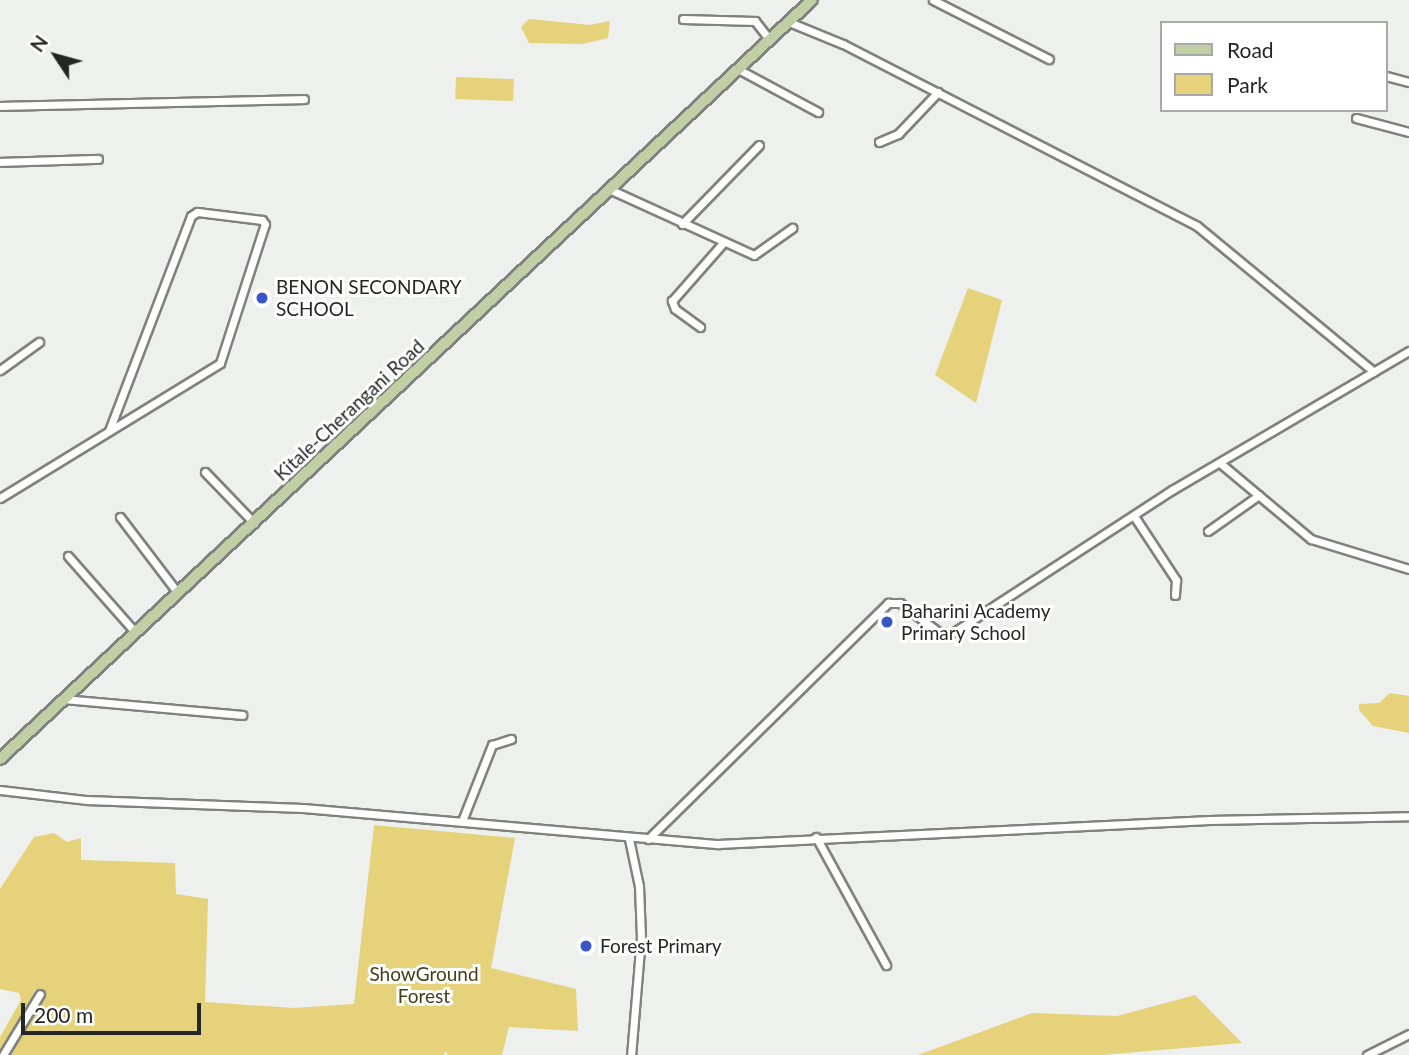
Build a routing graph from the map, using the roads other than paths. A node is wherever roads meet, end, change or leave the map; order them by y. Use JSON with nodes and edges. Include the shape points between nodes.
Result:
{"nodes":[{"id":1,"x":812,"y":0,"type":"edge"},
{"id":2,"x":933,"y":0,"type":"edge"},
{"id":3,"x":683,"y":19,"type":"dead end"},
{"id":4,"x":789,"y":22,"type":"junction"},
{"id":5,"x":770,"y":40,"type":"junction"},
{"id":6,"x":1049,"y":59,"type":"dead end"},
{"id":7,"x":738,"y":69,"type":"junction"},
{"id":8,"x":1388,"y":77,"type":"edge"},
{"id":9,"x":1409,"y":82,"type":"edge"},
{"id":10,"x":938,"y":92,"type":"junction"},
{"id":11,"x":304,"y":99,"type":"dead end"},
{"id":12,"x":0,"y":106,"type":"edge"},
{"id":13,"x":818,"y":112,"type":"dead end"},
{"id":14,"x":1356,"y":118,"type":"dead end"},
{"id":15,"x":1409,"y":132,"type":"edge"},
{"id":16,"x":879,"y":142,"type":"dead end"},
{"id":17,"x":759,"y":145,"type":"dead end"},
{"id":18,"x":98,"y":159,"type":"dead end"},
{"id":19,"x":0,"y":162,"type":"edge"},
{"id":20,"x":609,"y":189,"type":"junction"},
{"id":21,"x":682,"y":224,"type":"junction"},
{"id":22,"x":792,"y":228,"type":"dead end"},
{"id":23,"x":723,"y":243,"type":"junction"},
{"id":24,"x":700,"y":327,"type":"dead end"},
{"id":25,"x":39,"y":342,"type":"dead end"},
{"id":26,"x":1409,"y":351,"type":"edge"},
{"id":27,"x":0,"y":370,"type":"edge"},
{"id":28,"x":1374,"y":372,"type":"junction"},
{"id":29,"x":109,"y":431,"type":"junction"},
{"id":30,"x":1220,"y":463,"type":"junction"},
{"id":31,"x":205,"y":472,"type":"dead end"},
{"id":32,"x":1259,"y":495,"type":"junction"},
{"id":33,"x":0,"y":498,"type":"edge"},
{"id":34,"x":1134,"y":516,"type":"junction"},
{"id":35,"x":120,"y":517,"type":"dead end"},
{"id":36,"x":254,"y":523,"type":"junction"},
{"id":37,"x":1208,"y":531,"type":"dead end"},
{"id":38,"x":68,"y":556,"type":"dead end"},
{"id":39,"x":1409,"y":569,"type":"edge"},
{"id":40,"x":178,"y":593,"type":"junction"},
{"id":41,"x":1175,"y":595,"type":"dead end"},
{"id":42,"x":135,"y":632,"type":"junction"},
{"id":43,"x":64,"y":699,"type":"junction"},
{"id":44,"x":242,"y":715,"type":"dead end"},
{"id":45,"x":511,"y":739,"type":"dead end"},
{"id":46,"x":0,"y":759,"type":"edge"},
{"id":47,"x":0,"y":790,"type":"edge"},
{"id":48,"x":1409,"y":816,"type":"edge"},
{"id":49,"x":462,"y":821,"type":"junction"},
{"id":50,"x":816,"y":837,"type":"junction"},
{"id":51,"x":629,"y":839,"type":"junction"},
{"id":52,"x":648,"y":839,"type":"junction"},
{"id":53,"x":886,"y":965,"type":"dead end"},
{"id":54,"x":40,"y":994,"type":"dead end"},
{"id":55,"x":1409,"y":1034,"type":"edge"},
{"id":56,"x":3,"y":1055,"type":"edge"},
{"id":57,"x":631,"y":1055,"type":"edge"},
{"id":58,"x":1367,"y":1055,"type":"edge"}],
"edges":[{"from":1,"to":4,"type":"main road","name":"Kitale-Cherangani Road"},
{"from":2,"to":6,"type":"street"},
{"from":3,"to":5,"type":"street","via":[[755,21]]},
{"from":4,"to":5,"type":"main road","name":"Kitale-Cherangani Road"},
{"from":4,"to":10,"type":"street"},
{"from":5,"to":7,"type":"main road","name":"Kitale-Cherangani Road"},
{"from":7,"to":13,"type":"street"},
{"from":7,"to":20,"type":"main road","name":"Kitale-Cherangani Road"},
{"from":8,"to":9,"type":"street"},
{"from":10,"to":16,"type":"street","via":[[898,134]]},
{"from":10,"to":28,"type":"street","via":[[1197,226]]},
{"from":11,"to":12,"type":"street"},
{"from":14,"to":15,"type":"street"},
{"from":17,"to":21,"type":"street"},
{"from":18,"to":19,"type":"street"},
{"from":20,"to":21,"type":"street"},
{"from":20,"to":36,"type":"main road","name":"Kitale-Cherangani Road"},
{"from":21,"to":23,"type":"street"},
{"from":22,"to":23,"type":"street","via":[[756,256]]},
{"from":23,"to":24,"type":"street","via":[[672,301],[675,309]]},
{"from":25,"to":27,"type":"street"},
{"from":26,"to":28,"type":"street"},
{"from":28,"to":30,"type":"street"},
{"from":29,"to":29,"type":"street","via":[[191,216],[197,212],[264,222],[220,363]]},
{"from":29,"to":33,"type":"street"},
{"from":30,"to":32,"type":"street"},
{"from":30,"to":34,"type":"street"},
{"from":31,"to":36,"type":"street"},
{"from":32,"to":37,"type":"street"},
{"from":32,"to":39,"type":"street","via":[[1311,539]]},
{"from":34,"to":41,"type":"street","via":[[1176,580]]},
{"from":34,"to":52,"type":"street","via":[[949,634],[940,633],[896,601],[888,603]]},
{"from":35,"to":40,"type":"street"},
{"from":36,"to":40,"type":"main road","name":"Kitale-Cherangani Road"},
{"from":38,"to":42,"type":"street"},
{"from":40,"to":42,"type":"main road","name":"Kitale-Cherangani Road"},
{"from":42,"to":43,"type":"main road","name":"Kitale-Cherangani Road"},
{"from":43,"to":44,"type":"street"},
{"from":43,"to":46,"type":"main road","name":"Kitale-Cherangani Road"},
{"from":45,"to":49,"type":"street","via":[[492,745]]},
{"from":47,"to":49,"type":"street","via":[[87,800],[290,807]]},
{"from":48,"to":50,"type":"street"},
{"from":49,"to":51,"type":"street"},
{"from":50,"to":52,"type":"street","via":[[718,844]]},
{"from":50,"to":53,"type":"street"},
{"from":51,"to":52,"type":"street"},
{"from":51,"to":57,"type":"street","via":[[639,887],[641,937]]},
{"from":54,"to":56,"type":"street"},
{"from":55,"to":58,"type":"street"}]}
